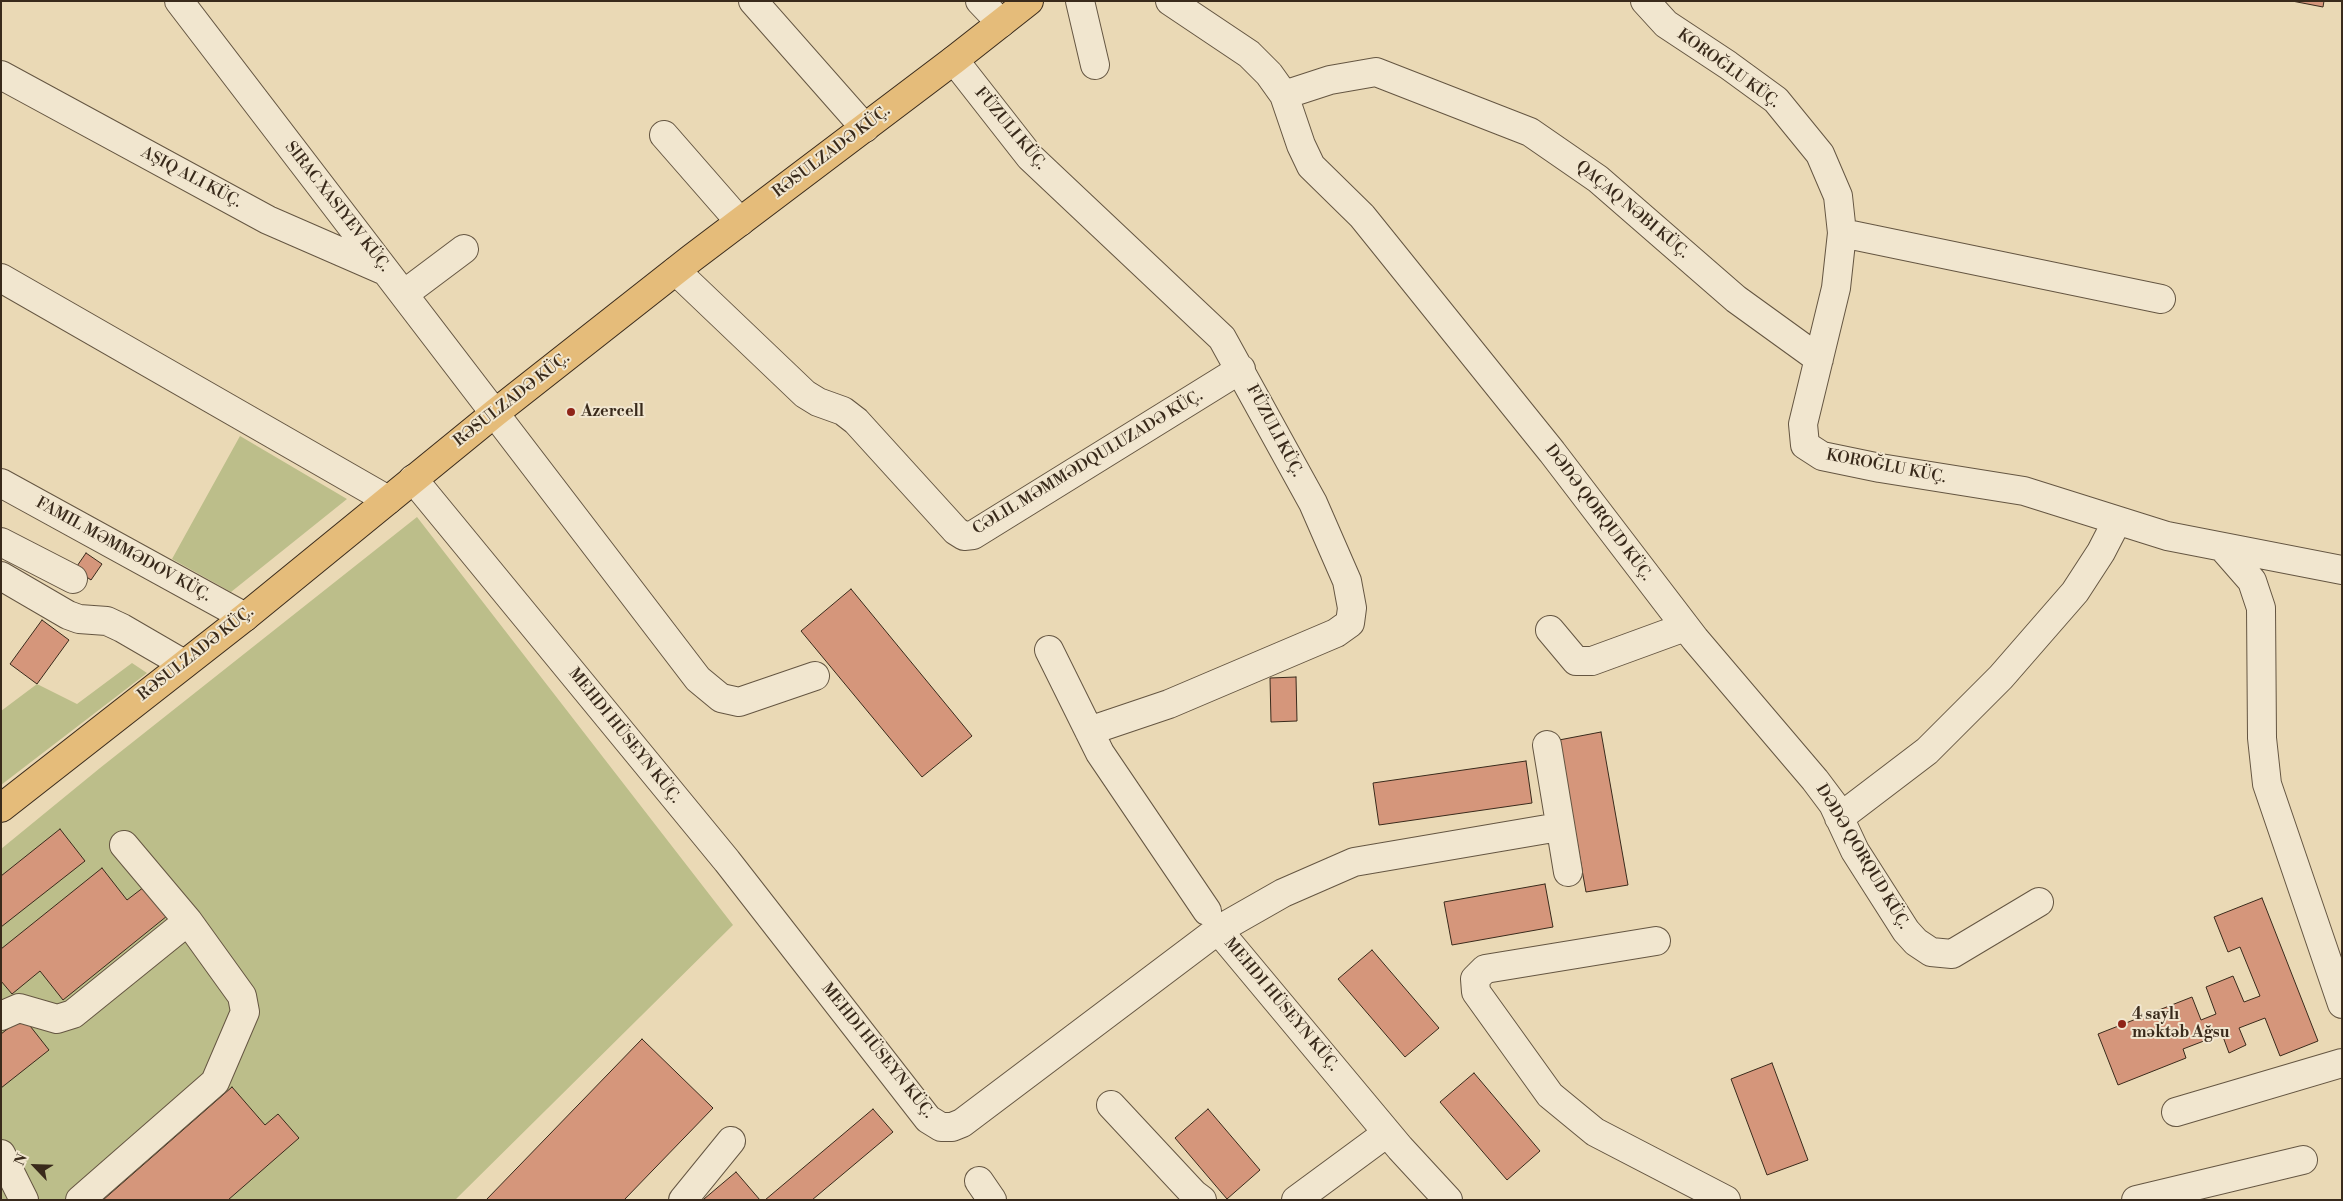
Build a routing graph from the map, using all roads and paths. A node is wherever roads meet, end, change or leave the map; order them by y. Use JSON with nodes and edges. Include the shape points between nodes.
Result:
{"nodes":[{"id":1,"x":753,"y":1,"type":"edge"},
{"id":2,"x":980,"y":1,"type":"edge"},
{"id":3,"x":1029,"y":1,"type":"edge"},
{"id":4,"x":1080,"y":1,"type":"edge"},
{"id":5,"x":1170,"y":1,"type":"edge"},
{"id":6,"x":1645,"y":1,"type":"edge"},
{"id":7,"x":185,"y":5,"type":"edge"},
{"id":8,"x":1001,"y":23,"type":"junction"},
{"id":9,"x":954,"y":60,"type":"junction"},
{"id":10,"x":1095,"y":65,"type":"dead end"},
{"id":11,"x":1,"y":75,"type":"edge"},
{"id":12,"x":1284,"y":95,"type":"junction"},
{"id":13,"x":865,"y":128,"type":"junction"},
{"id":14,"x":664,"y":135,"type":"dead end"},
{"id":15,"x":740,"y":222,"type":"junction"},
{"id":16,"x":1842,"y":233,"type":"junction"},
{"id":17,"x":464,"y":249,"type":"dead end"},
{"id":18,"x":386,"y":271,"type":"junction"},
{"id":19,"x":676,"y":271,"type":"junction"},
{"id":20,"x":1,"y":278,"type":"edge"},
{"id":21,"x":404,"y":294,"type":"junction"},
{"id":22,"x":2161,"y":299,"type":"dead end"},
{"id":23,"x":1819,"y":359,"type":"junction"},
{"id":24,"x":1241,"y":370,"type":"junction"},
{"id":25,"x":495,"y":413,"type":"junction"},
{"id":26,"x":413,"y":479,"type":"junction"},
{"id":27,"x":1,"y":483,"type":"edge"},
{"id":28,"x":388,"y":500,"type":"junction"},
{"id":29,"x":2117,"y":521,"type":"junction"},
{"id":30,"x":1,"y":542,"type":"edge"},
{"id":31,"x":2224,"y":549,"type":"junction"},
{"id":32,"x":2342,"y":570,"type":"edge"},
{"id":33,"x":1,"y":576,"type":"edge"},
{"id":34,"x":73,"y":579,"type":"dead end"},
{"id":35,"x":245,"y":617,"type":"junction"},
{"id":36,"x":1685,"y":627,"type":"junction"},
{"id":37,"x":1550,"y":630,"type":"dead end"},
{"id":38,"x":1049,"y":650,"type":"dead end"},
{"id":39,"x":184,"y":664,"type":"junction"},
{"id":40,"x":815,"y":676,"type":"dead end"},
{"id":41,"x":1089,"y":731,"type":"junction"},
{"id":42,"x":1547,"y":745,"type":"dead end"},
{"id":43,"x":1,"y":808,"type":"edge"},
{"id":44,"x":1840,"y":818,"type":"junction"},
{"id":45,"x":1559,"y":827,"type":"junction"},
{"id":46,"x":124,"y":844,"type":"dead end"},
{"id":47,"x":1568,"y":872,"type":"dead end"},
{"id":48,"x":2038,"y":902,"type":"dead end"},
{"id":49,"x":1212,"y":920,"type":"junction"},
{"id":50,"x":188,"y":921,"type":"junction"},
{"id":51,"x":1656,"y":940,"type":"dead end"},
{"id":52,"x":2342,"y":1004,"type":"edge"},
{"id":53,"x":1,"y":1016,"type":"edge"},
{"id":54,"x":2342,"y":1063,"type":"edge"},
{"id":55,"x":1111,"y":1104,"type":"dead end"},
{"id":56,"x":2176,"y":1112,"type":"dead end"},
{"id":57,"x":1387,"y":1133,"type":"junction"},
{"id":58,"x":731,"y":1141,"type":"dead end"},
{"id":59,"x":1,"y":1154,"type":"edge"},
{"id":60,"x":2302,"y":1160,"type":"dead end"},
{"id":61,"x":24,"y":1200,"type":"edge"},
{"id":62,"x":80,"y":1200,"type":"edge"},
{"id":63,"x":683,"y":1200,"type":"edge"},
{"id":64,"x":1202,"y":1200,"type":"edge"},
{"id":65,"x":1296,"y":1200,"type":"edge"},
{"id":66,"x":1448,"y":1200,"type":"edge"},
{"id":67,"x":1726,"y":1200,"type":"edge"},
{"id":68,"x":2136,"y":1200,"type":"edge"}],
"edges":[{"from":1,"to":13,"type":"street"},
{"from":2,"to":8,"type":"street"},
{"from":3,"to":8,"type":"main road","name":"RƏSULZADƏ KÜÇ."},
{"from":4,"to":10,"type":"street"},
{"from":5,"to":12,"type":"street","name":"DƏDƏ QORQUD KÜÇ.","via":[[1249,54]]},
{"from":6,"to":16,"type":"street","name":"KOROĞLU KÜÇ.","via":[[1666,24],[1776,100],[1820,154],[1838,196]]},
{"from":7,"to":18,"type":"street"},
{"from":8,"to":9,"type":"main road","name":"RƏSULZADƏ KÜÇ."},
{"from":9,"to":13,"type":"main road","name":"RƏSULZADƏ KÜÇ."},
{"from":9,"to":24,"type":"street","name":"FÜZULI KÜÇ.","via":[[1030,157],[1222,338]]},
{"from":11,"to":18,"type":"street","via":[[268,220]]},
{"from":12,"to":23,"type":"street","name":"QAÇAQ NƏBI KÜÇ.","via":[[1330,80],[1376,72],[1530,132],[1598,179],[1736,299]]},
{"from":12,"to":36,"type":"street","name":"DƏDƏ QORQUD KÜÇ.","via":[[1311,166],[1362,216],[1552,452]]},
{"from":13,"to":15,"type":"main road","name":"RƏSULZADƏ KÜÇ."},
{"from":14,"to":15,"type":"street"},
{"from":15,"to":19,"type":"main road","name":"RƏSULZADƏ KÜÇ."},
{"from":16,"to":22,"type":"street"},
{"from":16,"to":23,"type":"street","name":"KOROĞLU KÜÇ.","via":[[1836,288]]},
{"from":17,"to":21,"type":"street"},
{"from":18,"to":21,"type":"street"},
{"from":19,"to":24,"type":"street","name":"CƏLIL MƏMMƏDQULUZADƏ KÜÇ.","via":[[805,394],[843,410],[856,421],[964,536],[973,535]]},
{"from":19,"to":25,"type":"main road","name":"RƏSULZADƏ KÜÇ."},
{"from":20,"to":28,"type":"street"},
{"from":21,"to":25,"type":"street"},
{"from":23,"to":29,"type":"street","name":"KOROĞLU KÜÇ.","via":[[1803,424],[1806,445],[1822,456],[2024,491]]},
{"from":24,"to":41,"type":"street","name":"FÜZULI KÜÇ.","via":[[1313,503],[1348,581],[1352,608],[1350,623],[1169,704]]},
{"from":25,"to":26,"type":"main road","name":"RƏSULZADƏ KÜÇ."},
{"from":25,"to":40,"type":"street","via":[[698,679],[721,698],[738,702]]},
{"from":26,"to":28,"type":"main road","name":"RƏSULZADƏ KÜÇ."},
{"from":26,"to":49,"type":"street","name":"MEHDI HÜSEYN KÜÇ.","via":[[727,861],[928,1119],[941,1126],[952,1127],[962,1123]]},
{"from":27,"to":35,"type":"street","name":"FAMIL MƏMMƏDOV KÜÇ."},
{"from":28,"to":35,"type":"main road","name":"RƏSULZADƏ KÜÇ."},
{"from":29,"to":31,"type":"street","name":"KOROĞLU KÜÇ."},
{"from":29,"to":44,"type":"street","via":[[2074,592],[2001,677],[1927,751]]},
{"from":30,"to":34,"type":"street"},
{"from":31,"to":32,"type":"street","name":"KOROĞLU KÜÇ."},
{"from":31,"to":52,"type":"street","via":[[2252,581],[2261,608],[2262,738],[2267,784]]},
{"from":33,"to":39,"type":"street","via":[[68,615],[107,622]]},
{"from":35,"to":39,"type":"main road","name":"RƏSULZADƏ KÜÇ."},
{"from":36,"to":37,"type":"street","via":[[1592,661],[1576,661]]},
{"from":36,"to":44,"type":"street","name":"DƏDƏ QORQUD KÜÇ.","via":[[1815,780]]},
{"from":38,"to":41,"type":"street"},
{"from":39,"to":43,"type":"main road","name":"RƏSULZADƏ KÜÇ."},
{"from":41,"to":49,"type":"street","via":[[1100,753]]},
{"from":42,"to":45,"type":"street"},
{"from":44,"to":48,"type":"street","name":"DƏDƏ QORQUD KÜÇ.","via":[[1855,851],[1906,931],[1932,952],[1952,954]]},
{"from":45,"to":47,"type":"street"},
{"from":45,"to":49,"type":"street","via":[[1354,862]]},
{"from":46,"to":50,"type":"street"},
{"from":49,"to":57,"type":"street","name":"MEHDI HÜSEYN KÜÇ."},
{"from":50,"to":53,"type":"street","via":[[73,1014],[58,1019],[19,1008]]},
{"from":50,"to":62,"type":"street","via":[[242,996],[245,1012],[215,1082]]},
{"from":51,"to":67,"type":"street","via":[[1485,969],[1475,979],[1476,992],[1550,1095],[1595,1132]]},
{"from":54,"to":56,"type":"street"},
{"from":55,"to":64,"type":"street"},
{"from":57,"to":65,"type":"street"},
{"from":57,"to":66,"type":"street","name":"MEHDI HÜSEYN KÜÇ."},
{"from":58,"to":63,"type":"street"},
{"from":59,"to":61,"type":"street"},
{"from":60,"to":68,"type":"street"}]}
